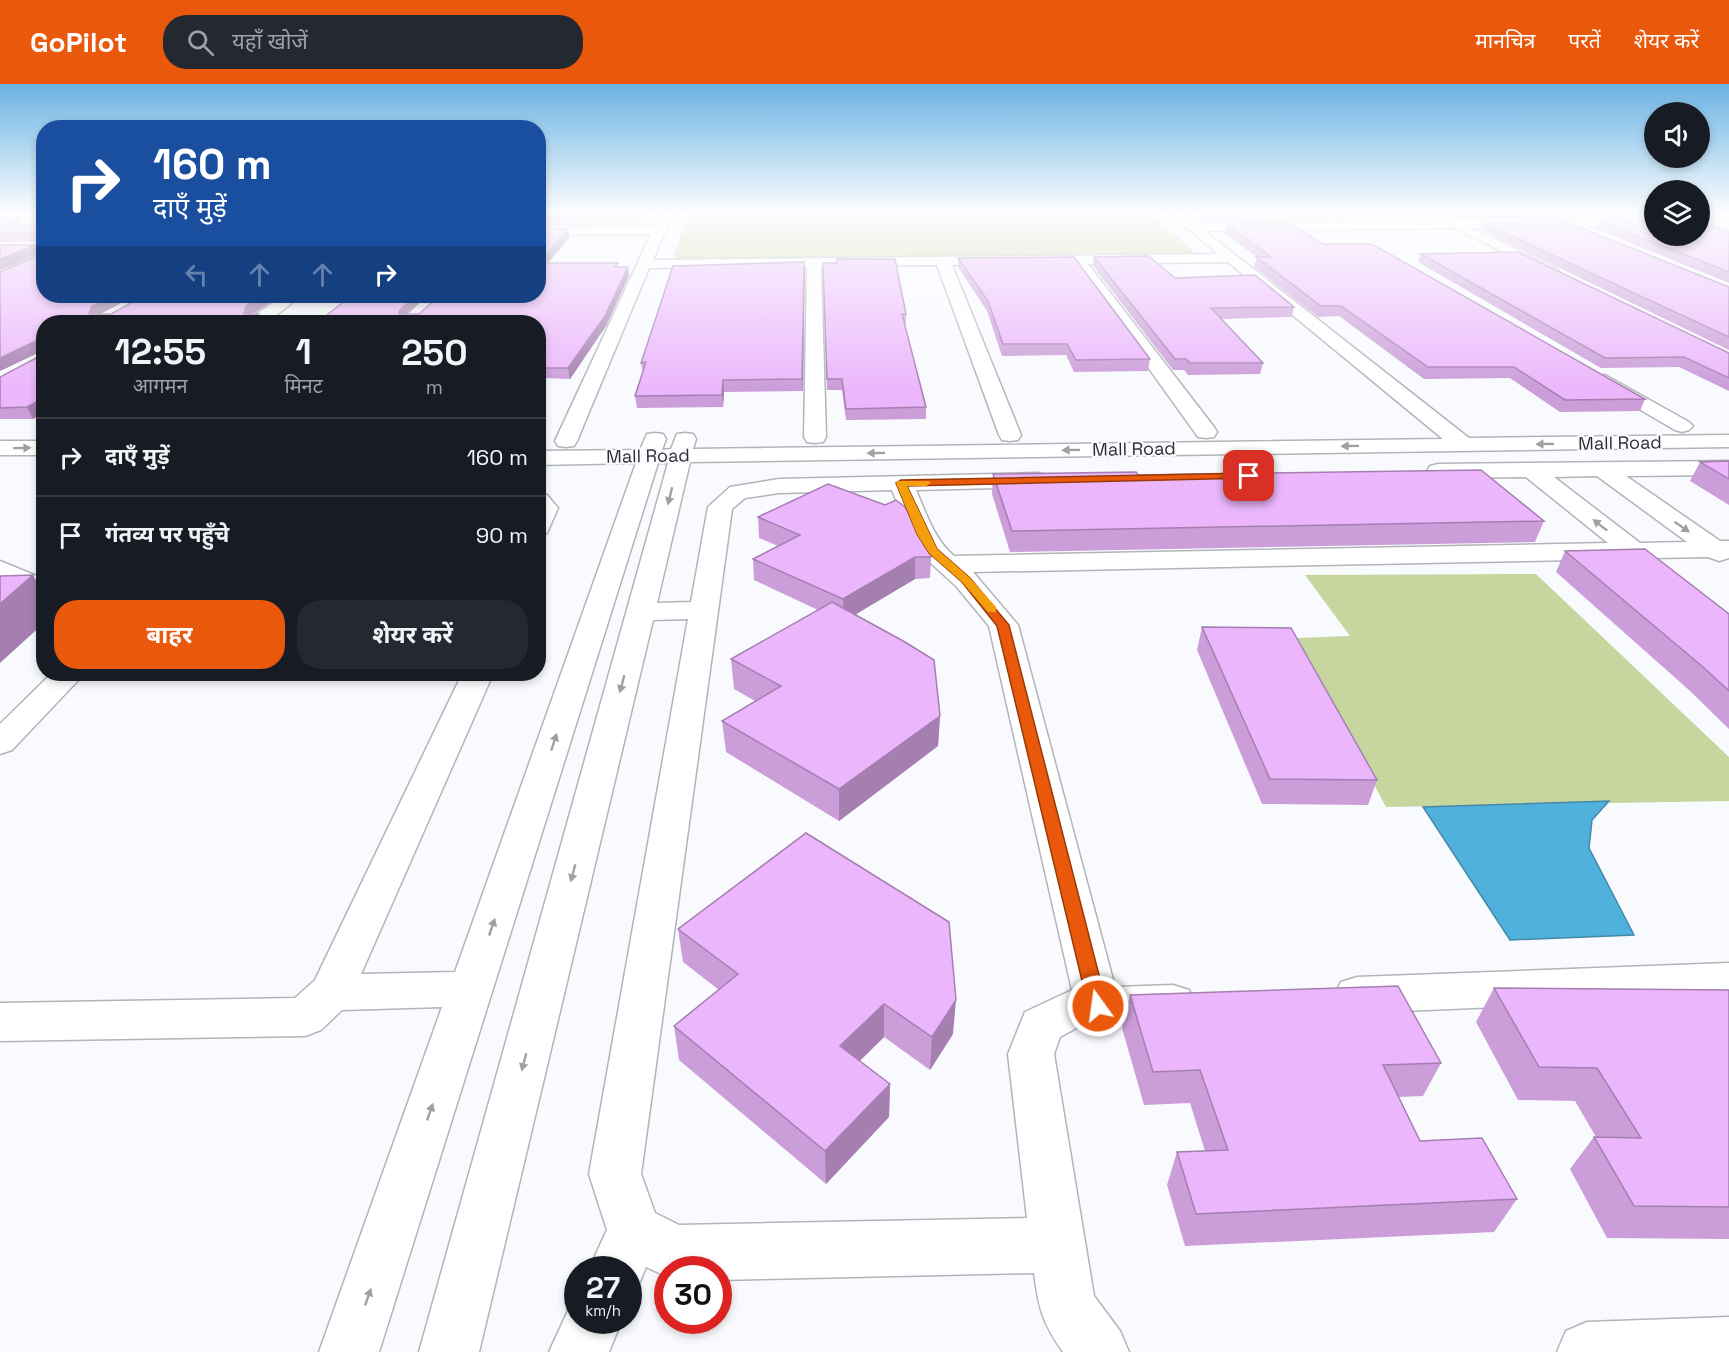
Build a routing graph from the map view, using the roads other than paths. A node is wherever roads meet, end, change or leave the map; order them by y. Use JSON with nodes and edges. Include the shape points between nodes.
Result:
{"nodes":[{"id":1,"x":641,"y":271,"type":"edge"},
{"id":2,"x":814,"y":271,"type":"edge"},
{"id":3,"x":948,"y":271,"type":"edge"},
{"id":4,"x":1086,"y":271,"type":"edge"},
{"id":5,"x":1248,"y":271,"type":"edge"},
{"id":6,"x":1549,"y":271,"type":"edge"},
{"id":7,"x":1563,"y":278,"type":"edge"},
{"id":8,"x":284,"y":303,"type":"edge"},
{"id":9,"x":267,"y":315,"type":"edge"},
{"id":10,"x":1595,"y":375,"type":"edge"},
{"id":11,"x":1729,"y":425,"type":"edge"},
{"id":12,"x":1682,"y":426,"type":"junction"},
{"id":13,"x":1444,"y":429,"type":"junction"},
{"id":14,"x":1206,"y":432,"type":"junction"},
{"id":15,"x":1010,"y":435,"type":"junction"},
{"id":16,"x":815,"y":437,"type":"junction"},
{"id":17,"x":546,"y":441,"type":"edge"},
{"id":18,"x":566,"y":441,"type":"junction"},
{"id":19,"x":1729,"y":441,"type":"edge"},
{"id":20,"x":1464,"y":445,"type":"junction"},
{"id":21,"x":36,"y":447,"type":"edge"},
{"id":22,"x":0,"y":448,"type":"edge"},
{"id":23,"x":667,"y":448,"type":"junction"},
{"id":24,"x":546,"y":457,"type":"edge"},
{"id":25,"x":36,"y":465,"type":"edge"},
{"id":26,"x":0,"y":466,"type":"edge"},
{"id":27,"x":1600,"y":468,"type":"junction"},
{"id":28,"x":1729,"y":468,"type":"edge"},
{"id":29,"x":1530,"y":469,"type":"junction"},
{"id":30,"x":901,"y":483,"type":"junction"},
{"id":31,"x":1635,"y":551,"type":"junction"},
{"id":32,"x":1724,"y":553,"type":"edge"},
{"id":33,"x":947,"y":564,"type":"junction"},
{"id":34,"x":0,"y":569,"type":"edge"},
{"id":35,"x":1660,"y":572,"type":"edge"},
{"id":36,"x":36,"y":586,"type":"edge"},
{"id":37,"x":704,"y":610,"type":"junction"},
{"id":38,"x":640,"y":612,"type":"junction"},
{"id":39,"x":61,"y":681,"type":"edge"},
{"id":40,"x":475,"y":681,"type":"edge"},
{"id":41,"x":0,"y":743,"type":"edge"},
{"id":42,"x":1729,"y":980,"type":"edge"},
{"id":43,"x":471,"y":989,"type":"junction"},
{"id":44,"x":331,"y":992,"type":"junction"},
{"id":45,"x":1312,"y":997,"type":"edge"},
{"id":46,"x":1217,"y":1001,"type":"edge"},
{"id":47,"x":1098,"y":1006,"type":"junction"},
{"id":48,"x":0,"y":1022,"type":"edge"},
{"id":49,"x":1058,"y":1245,"type":"junction"},
{"id":50,"x":625,"y":1250,"type":"edge"},
{"id":51,"x":587,"y":1334,"type":"edge"},
{"id":52,"x":1729,"y":1346,"type":"edge"},
{"id":53,"x":349,"y":1352,"type":"edge"},
{"id":54,"x":449,"y":1352,"type":"edge"},
{"id":55,"x":579,"y":1352,"type":"edge"},
{"id":56,"x":1099,"y":1352,"type":"edge"},
{"id":57,"x":1587,"y":1352,"type":"edge"}],
"edges":[{"from":1,"to":18,"type":"street"},
{"from":2,"to":16,"type":"street"},
{"from":3,"to":15,"type":"street"},
{"from":4,"to":14,"type":"street"},
{"from":5,"to":13,"type":"street"},
{"from":6,"to":7,"type":"street"},
{"from":8,"to":9,"type":"street"},
{"from":10,"to":12,"type":"street"},
{"from":11,"to":12,"type":"street","name":"Mall Road"},
{"from":12,"to":13,"type":"street","name":"Mall Road"},
{"from":13,"to":14,"type":"street","name":"Mall Road"},
{"from":13,"to":20,"type":"street"},
{"from":14,"to":15,"type":"street","name":"Mall Road"},
{"from":15,"to":16,"type":"street","name":"Mall Road"},
{"from":16,"to":23,"type":"street","name":"Mall Road"},
{"from":17,"to":18,"type":"street","name":"Mall Road"},
{"from":18,"to":23,"type":"street","name":"Mall Road"},
{"from":19,"to":20,"type":"street","name":"Mall Road","one_way":true},
{"from":20,"to":23,"type":"street","name":"Mall Road","one_way":true},
{"from":22,"to":21,"type":"street","one_way":true},
{"from":23,"to":24,"type":"street","name":"Mall Road"},
{"from":23,"to":38,"type":"street","one_way":true},
{"from":43,"to":23,"type":"street","one_way":true},
{"from":25,"to":26,"type":"street"},
{"from":27,"to":28,"type":"street"},
{"from":27,"to":29,"type":"street"},
{"from":27,"to":32,"type":"street","one_way":true},
{"from":29,"to":30,"type":"street"},
{"from":31,"to":29,"type":"street","one_way":true},
{"from":30,"to":33,"type":"street","via":[[923,534]]},
{"from":30,"to":37,"type":"street","via":[[779,486],[738,492],[720,507]]},
{"from":31,"to":32,"type":"street"},
{"from":31,"to":33,"type":"street"},
{"from":31,"to":35,"type":"street"},
{"from":33,"to":47,"type":"street","via":[[966,580],[1003,625]]},
{"from":34,"to":36,"type":"street"},
{"from":37,"to":38,"type":"street"},
{"from":37,"to":50,"type":"street","via":[[615,1174]]},
{"from":38,"to":54,"type":"street","one_way":true},
{"from":39,"to":41,"type":"street"},
{"from":40,"to":44,"type":"street"},
{"from":42,"to":45,"type":"street"},
{"from":43,"to":44,"type":"street"},
{"from":53,"to":43,"type":"street","one_way":true},
{"from":44,"to":48,"type":"street","via":[[305,1017]]},
{"from":46,"to":47,"type":"street"},
{"from":47,"to":49,"type":"street","via":[[1075,1006],[1041,1025],[1031,1054]]},
{"from":49,"to":50,"type":"street","via":[[675,1253]]},
{"from":49,"to":56,"type":"street","via":[[1067,1308]]},
{"from":51,"to":55,"type":"street"},
{"from":52,"to":57,"type":"street"}]}
